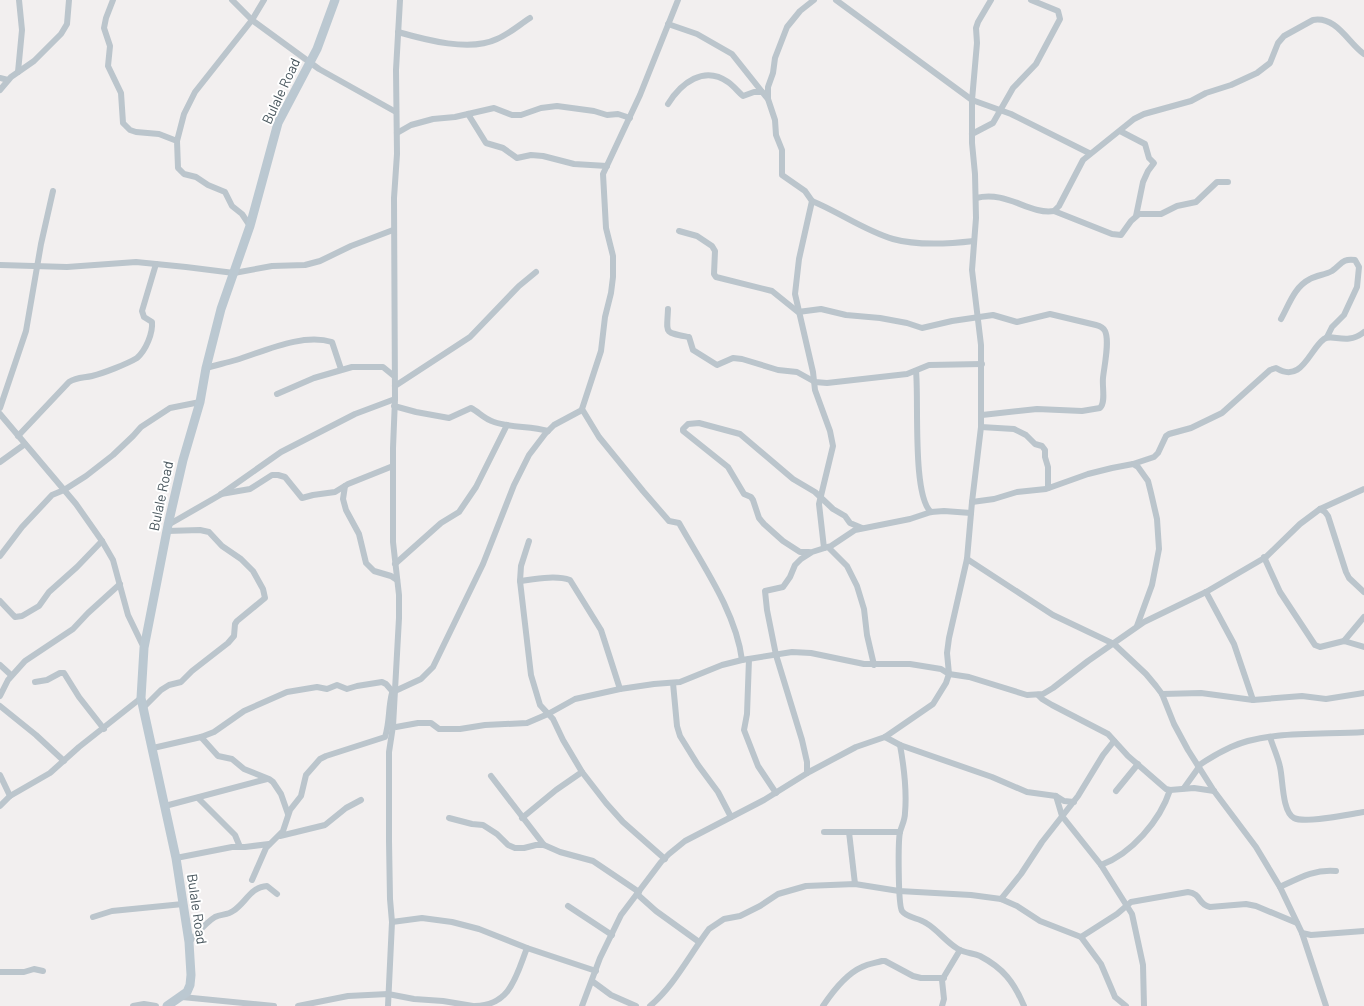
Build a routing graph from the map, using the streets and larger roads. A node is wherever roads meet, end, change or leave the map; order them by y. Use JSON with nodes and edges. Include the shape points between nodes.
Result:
{"nodes":[{"id":1,"x":19,"y":0,"type":"edge"},
{"id":2,"x":69,"y":0,"type":"edge"},
{"id":3,"x":113,"y":0,"type":"edge"},
{"id":4,"x":232,"y":0,"type":"edge"},
{"id":5,"x":264,"y":0,"type":"edge"},
{"id":6,"x":335,"y":0,"type":"edge"},
{"id":7,"x":400,"y":0,"type":"edge"},
{"id":8,"x":678,"y":0,"type":"edge"},
{"id":9,"x":814,"y":0,"type":"edge"},
{"id":10,"x":836,"y":0,"type":"edge"},
{"id":11,"x":991,"y":0,"type":"edge"},
{"id":12,"x":1031,"y":0,"type":"edge"},
{"id":13,"x":530,"y":18,"type":"dead end"},
{"id":14,"x":252,"y":20,"type":"junction"},
{"id":15,"x":668,"y":24,"type":"junction"},
{"id":16,"x":398,"y":32,"type":"junction"},
{"id":17,"x":1364,"y":54,"type":"edge"},
{"id":18,"x":310,"y":61,"type":"junction"},
{"id":19,"x":18,"y":72,"type":"junction"},
{"id":20,"x":0,"y":78,"type":"edge"},
{"id":21,"x":8,"y":80,"type":"junction"},
{"id":22,"x":0,"y":90,"type":"edge"},
{"id":23,"x":762,"y":92,"type":"junction"},
{"id":24,"x":768,"y":99,"type":"junction"},
{"id":25,"x":972,"y":100,"type":"junction"},
{"id":26,"x":668,"y":104,"type":"dead end"},
{"id":27,"x":1000,"y":110,"type":"junction"},
{"id":28,"x":396,"y":112,"type":"junction"},
{"id":29,"x":468,"y":114,"type":"junction"},
{"id":30,"x":630,"y":118,"type":"junction"},
{"id":31,"x":1120,"y":131,"type":"junction"},
{"id":32,"x":397,"y":133,"type":"junction"},
{"id":33,"x":972,"y":134,"type":"junction"},
{"id":34,"x":177,"y":141,"type":"junction"},
{"id":35,"x":1089,"y":154,"type":"junction"},
{"id":36,"x":607,"y":166,"type":"junction"},
{"id":37,"x":1228,"y":182,"type":"dead end"},
{"id":38,"x":53,"y":191,"type":"dead end"},
{"id":39,"x":976,"y":198,"type":"junction"},
{"id":40,"x":812,"y":201,"type":"junction"},
{"id":41,"x":1054,"y":211,"type":"junction"},
{"id":42,"x":1136,"y":216,"type":"junction"},
{"id":43,"x":250,"y":226,"type":"junction"},
{"id":44,"x":393,"y":230,"type":"junction"},
{"id":45,"x":679,"y":231,"type":"dead end"},
{"id":46,"x":974,"y":241,"type":"junction"},
{"id":47,"x":156,"y":264,"type":"junction"},
{"id":48,"x":0,"y":265,"type":"edge"},
{"id":49,"x":38,"y":266,"type":"junction"},
{"id":50,"x":536,"y":272,"type":"dead end"},
{"id":51,"x":234,"y":273,"type":"junction"},
{"id":52,"x":668,"y":309,"type":"dead end"},
{"id":53,"x":798,"y":312,"type":"junction"},
{"id":54,"x":978,"y":318,"type":"junction"},
{"id":55,"x":1281,"y":319,"type":"dead end"},
{"id":56,"x":1364,"y":332,"type":"edge"},
{"id":57,"x":1327,"y":337,"type":"junction"},
{"id":58,"x":982,"y":364,"type":"junction"},
{"id":59,"x":206,"y":368,"type":"junction"},
{"id":60,"x":341,"y":369,"type":"junction"},
{"id":61,"x":916,"y":371,"type":"junction"},
{"id":62,"x":394,"y":376,"type":"junction"},
{"id":63,"x":815,"y":382,"type":"junction"},
{"id":64,"x":394,"y":386,"type":"junction"},
{"id":65,"x":277,"y":394,"type":"dead end"},
{"id":66,"x":200,"y":402,"type":"junction"},
{"id":67,"x":395,"y":402,"type":"junction"},
{"id":68,"x":0,"y":408,"type":"edge"},
{"id":69,"x":582,"y":410,"type":"junction"},
{"id":70,"x":0,"y":414,"type":"edge"},
{"id":71,"x":982,"y":415,"type":"junction"},
{"id":72,"x":507,"y":425,"type":"junction"},
{"id":73,"x":981,"y":427,"type":"junction"},
{"id":74,"x":548,"y":431,"type":"junction"},
{"id":75,"x":18,"y":436,"type":"junction"},
{"id":76,"x":25,"y":444,"type":"junction"},
{"id":77,"x":0,"y":462,"type":"edge"},
{"id":78,"x":1133,"y":464,"type":"junction"},
{"id":79,"x":393,"y":466,"type":"junction"},
{"id":80,"x":345,"y":485,"type":"junction"},
{"id":81,"x":1048,"y":488,"type":"junction"},
{"id":82,"x":1364,"y":489,"type":"edge"},
{"id":83,"x":64,"y":490,"type":"junction"},
{"id":84,"x":220,"y":494,"type":"junction"},
{"id":85,"x":821,"y":497,"type":"junction"},
{"id":86,"x":972,"y":502,"type":"junction"},
{"id":87,"x":1320,"y":509,"type":"junction"},
{"id":88,"x":931,"y":512,"type":"junction"},
{"id":89,"x":971,"y":514,"type":"junction"},
{"id":90,"x":167,"y":528,"type":"junction"},
{"id":91,"x":862,"y":528,"type":"junction"},
{"id":92,"x":102,"y":541,"type":"junction"},
{"id":93,"x":529,"y":541,"type":"dead end"},
{"id":94,"x":826,"y":548,"type":"junction"},
{"id":95,"x":812,"y":552,"type":"junction"},
{"id":96,"x":0,"y":556,"type":"edge"},
{"id":97,"x":1264,"y":558,"type":"junction"},
{"id":98,"x":967,"y":559,"type":"junction"},
{"id":99,"x":394,"y":564,"type":"junction"},
{"id":100,"x":397,"y":580,"type":"junction"},
{"id":101,"x":520,"y":581,"type":"junction"},
{"id":102,"x":120,"y":584,"type":"junction"},
{"id":103,"x":1363,"y":591,"type":"edge"},
{"id":104,"x":1206,"y":592,"type":"junction"},
{"id":105,"x":0,"y":601,"type":"edge"},
{"id":106,"x":1364,"y":616,"type":"edge"},
{"id":107,"x":1137,"y":626,"type":"junction"},
{"id":108,"x":1344,"y":641,"type":"junction"},
{"id":109,"x":1114,"y":644,"type":"junction"},
{"id":110,"x":1364,"y":646,"type":"edge"},
{"id":111,"x":144,"y":648,"type":"junction"},
{"id":112,"x":776,"y":655,"type":"junction"},
{"id":113,"x":750,"y":659,"type":"junction"},
{"id":114,"x":742,"y":660,"type":"junction"},
{"id":115,"x":0,"y":665,"type":"edge"},
{"id":116,"x":874,"y":665,"type":"junction"},
{"id":117,"x":949,"y":674,"type":"junction"},
{"id":118,"x":12,"y":675,"type":"junction"},
{"id":119,"x":35,"y":682,"type":"dead end"},
{"id":120,"x":673,"y":683,"type":"junction"},
{"id":121,"x":620,"y":689,"type":"junction"},
{"id":122,"x":394,"y":691,"type":"junction"},
{"id":123,"x":1364,"y":693,"type":"edge"},
{"id":124,"x":1162,"y":694,"type":"junction"},
{"id":125,"x":1038,"y":695,"type":"junction"},
{"id":126,"x":0,"y":696,"type":"edge"},
{"id":127,"x":1253,"y":700,"type":"junction"},
{"id":128,"x":142,"y":703,"type":"junction"},
{"id":129,"x":0,"y":706,"type":"edge"},
{"id":130,"x":548,"y":714,"type":"junction"},
{"id":131,"x":396,"y":727,"type":"dead end"},
{"id":132,"x":104,"y":729,"type":"junction"},
{"id":133,"x":1364,"y":732,"type":"edge"},
{"id":134,"x":202,"y":737,"type":"junction"},
{"id":135,"x":885,"y":737,"type":"junction"},
{"id":136,"x":1270,"y":737,"type":"junction"},
{"id":137,"x":1114,"y":741,"type":"junction"},
{"id":138,"x":900,"y":745,"type":"junction"},
{"id":139,"x":153,"y":748,"type":"junction"},
{"id":140,"x":64,"y":761,"type":"junction"},
{"id":141,"x":1138,"y":764,"type":"junction"},
{"id":142,"x":1199,"y":767,"type":"junction"},
{"id":143,"x":582,"y":772,"type":"junction"},
{"id":144,"x":807,"y":773,"type":"junction"},
{"id":145,"x":0,"y":775,"type":"edge"},
{"id":146,"x":491,"y":776,"type":"dead end"},
{"id":147,"x":269,"y":779,"type":"junction"},
{"id":148,"x":1184,"y":788,"type":"junction"},
{"id":149,"x":1170,"y":790,"type":"junction"},
{"id":150,"x":1116,"y":791,"type":"dead end"},
{"id":151,"x":1214,"y":791,"type":"junction"},
{"id":152,"x":776,"y":793,"type":"junction"},
{"id":153,"x":10,"y":796,"type":"junction"},
{"id":154,"x":1056,"y":796,"type":"junction"},
{"id":155,"x":198,"y":798,"type":"junction"},
{"id":156,"x":361,"y":800,"type":"dead end"},
{"id":157,"x":1074,"y":802,"type":"junction"},
{"id":158,"x":0,"y":806,"type":"edge"},
{"id":159,"x":165,"y":806,"type":"junction"},
{"id":160,"x":1364,"y":812,"type":"edge"},
{"id":161,"x":288,"y":815,"type":"junction"},
{"id":162,"x":1062,"y":816,"type":"junction"},
{"id":163,"x":731,"y":817,"type":"junction"},
{"id":164,"x":449,"y":818,"type":"dead end"},
{"id":165,"x":522,"y":818,"type":"junction"},
{"id":166,"x":824,"y":832,"type":"dead end"},
{"id":167,"x":849,"y":832,"type":"junction"},
{"id":168,"x":900,"y":832,"type":"junction"},
{"id":169,"x":280,"y":836,"type":"junction"},
{"id":170,"x":269,"y":844,"type":"junction"},
{"id":171,"x":544,"y":845,"type":"junction"},
{"id":172,"x":240,"y":847,"type":"junction"},
{"id":173,"x":176,"y":858,"type":"junction"},
{"id":174,"x":665,"y":859,"type":"junction"},
{"id":175,"x":1101,"y":865,"type":"junction"},
{"id":176,"x":1336,"y":871,"type":"dead end"},
{"id":177,"x":252,"y":880,"type":"dead end"},
{"id":178,"x":855,"y":884,"type":"junction"},
{"id":179,"x":1280,"y":887,"type":"junction"},
{"id":180,"x":899,"y":891,"type":"junction"},
{"id":181,"x":638,"y":893,"type":"junction"},
{"id":182,"x":277,"y":894,"type":"dead end"},
{"id":183,"x":1001,"y":899,"type":"junction"},
{"id":184,"x":183,"y":904,"type":"junction"},
{"id":185,"x":1127,"y":905,"type":"junction"},
{"id":186,"x":568,"y":906,"type":"dead end"},
{"id":187,"x":93,"y":917,"type":"dead end"},
{"id":188,"x":392,"y":922,"type":"junction"},
{"id":189,"x":1297,"y":923,"type":"junction"},
{"id":190,"x":1364,"y":930,"type":"edge"},
{"id":191,"x":1302,"y":933,"type":"junction"},
{"id":192,"x":612,"y":935,"type":"junction"},
{"id":193,"x":1081,"y":937,"type":"junction"},
{"id":194,"x":189,"y":942,"type":"junction"},
{"id":195,"x":699,"y":942,"type":"junction"},
{"id":196,"x":527,"y":948,"type":"junction"},
{"id":197,"x":960,"y":950,"type":"junction"},
{"id":198,"x":43,"y":971,"type":"dead end"},
{"id":199,"x":596,"y":971,"type":"junction"},
{"id":200,"x":0,"y":972,"type":"edge"},
{"id":201,"x":944,"y":978,"type":"junction"},
{"id":202,"x":592,"y":981,"type":"junction"},
{"id":203,"x":388,"y":994,"type":"junction"},
{"id":204,"x":182,"y":997,"type":"junction"},
{"id":205,"x":258,"y":1005,"type":"edge"},
{"id":206,"x":493,"y":1005,"type":"edge"},
{"id":207,"x":133,"y":1006,"type":"edge"},
{"id":208,"x":156,"y":1006,"type":"edge"},
{"id":209,"x":167,"y":1006,"type":"edge"},
{"id":210,"x":274,"y":1006,"type":"edge"},
{"id":211,"x":298,"y":1006,"type":"edge"},
{"id":212,"x":388,"y":1006,"type":"edge"},
{"id":213,"x":474,"y":1006,"type":"edge"},
{"id":214,"x":582,"y":1006,"type":"edge"},
{"id":215,"x":636,"y":1006,"type":"edge"},
{"id":216,"x":650,"y":1006,"type":"edge"},
{"id":217,"x":823,"y":1006,"type":"edge"},
{"id":218,"x":942,"y":1006,"type":"edge"},
{"id":219,"x":1024,"y":1006,"type":"edge"},
{"id":220,"x":1126,"y":1006,"type":"edge"},
{"id":221,"x":1144,"y":1006,"type":"edge"},
{"id":222,"x":1326,"y":1006,"type":"edge"}],
"edges":[{"from":1,"to":19,"type":"street","via":[[22,30]]},
{"from":2,"to":19,"type":"street","via":[[65,28],[34,61]]},
{"from":3,"to":34,"type":"street","via":[[104,28],[110,46],[108,66],[121,93],[124,123],[136,132],[160,134]]},
{"from":4,"to":14,"type":"street"},
{"from":5,"to":14,"type":"street"},
{"from":6,"to":18,"type":"street","name":"Bulale Road"},
{"from":7,"to":16,"type":"street"},
{"from":8,"to":15,"type":"street"},
{"from":9,"to":24,"type":"street","via":[[787,27],[775,58]]},
{"from":10,"to":25,"type":"street"},
{"from":11,"to":25,"type":"street","via":[[976,28]]},
{"from":12,"to":27,"type":"street","via":[[1058,11],[1060,18],[1036,64],[1019,81]]},
{"from":13,"to":16,"type":"street","via":[[496,40],[481,44],[442,43]]},
{"from":14,"to":18,"type":"street"},
{"from":14,"to":34,"type":"street","via":[[194,92]]},
{"from":15,"to":23,"type":"street","via":[[697,34],[732,54]]},
{"from":15,"to":30,"type":"street"},
{"from":16,"to":28,"type":"street"},
{"from":17,"to":31,"type":"street","via":[[1342,31],[1329,23],[1313,20],[1284,36],[1270,63],[1257,73],[1191,101],[1134,118]]},
{"from":18,"to":28,"type":"street"},
{"from":18,"to":43,"type":"street","name":"Bulale Road","via":[[278,123]]},
{"from":19,"to":21,"type":"street"},
{"from":20,"to":21,"type":"street"},
{"from":21,"to":22,"type":"street"},
{"from":23,"to":24,"type":"street"},
{"from":23,"to":26,"type":"street","via":[[743,96],[728,82],[704,75],[685,84]]},
{"from":24,"to":40,"type":"street","via":[[782,150],[782,175],[805,191]]},
{"from":25,"to":27,"type":"street"},
{"from":25,"to":33,"type":"street"},
{"from":27,"to":33,"type":"street","via":[[990,126]]},
{"from":27,"to":35,"type":"street"},
{"from":28,"to":32,"type":"street"},
{"from":29,"to":30,"type":"street","via":[[494,108],[518,115],[557,106]]},
{"from":29,"to":32,"type":"street","via":[[424,121]]},
{"from":29,"to":36,"type":"street","via":[[485,142],[508,150],[517,158],[543,156],[574,164]]},
{"from":30,"to":36,"type":"street"},
{"from":31,"to":35,"type":"street"},
{"from":31,"to":42,"type":"street","via":[[1145,144],[1154,163],[1143,182]]},
{"from":32,"to":44,"type":"street"},
{"from":33,"to":39,"type":"street"},
{"from":34,"to":43,"type":"street","via":[[180,171],[226,192],[232,206]]},
{"from":35,"to":41,"type":"street"},
{"from":36,"to":69,"type":"street","via":[[603,177],[613,277],[602,345]]},
{"from":37,"to":42,"type":"street","via":[[1218,182],[1196,202],[1176,206],[1161,214]]},
{"from":38,"to":49,"type":"street"},
{"from":39,"to":41,"type":"street","via":[[992,196]]},
{"from":39,"to":46,"type":"street"},
{"from":40,"to":46,"type":"street","via":[[892,238],[913,242]]},
{"from":40,"to":53,"type":"street","via":[[799,259],[795,294]]},
{"from":41,"to":42,"type":"street","via":[[1117,236]]},
{"from":43,"to":51,"type":"street","name":"Bulale Road"},
{"from":44,"to":51,"type":"street","via":[[305,265],[272,266]]},
{"from":44,"to":62,"type":"street"},
{"from":45,"to":53,"type":"street","via":[[697,236],[712,246],[716,277],[772,291]]},
{"from":46,"to":54,"type":"street","via":[[972,281]]},
{"from":47,"to":49,"type":"street"},
{"from":47,"to":51,"type":"street"},
{"from":47,"to":75,"type":"street","via":[[142,311],[152,326],[141,353],[96,375],[69,382]]},
{"from":48,"to":49,"type":"street"},
{"from":49,"to":68,"type":"street","via":[[23,343]]},
{"from":50,"to":64,"type":"street","via":[[470,337]]},
{"from":51,"to":59,"type":"street","name":"Bulale Road"},
{"from":52,"to":63,"type":"street","via":[[668,332],[688,336],[693,350],[714,364],[733,358],[742,359],[797,372]]},
{"from":53,"to":54,"type":"street","via":[[821,309],[922,328]]},
{"from":53,"to":63,"type":"street"},
{"from":54,"to":58,"type":"street"},
{"from":54,"to":71,"type":"street","via":[[998,315],[1017,322],[1058,315],[1102,327],[1106,336],[1100,408],[1082,411],[1037,409]]},
{"from":55,"to":57,"type":"street","via":[[1295,293],[1309,280],[1331,272],[1342,262],[1355,260],[1359,267],[1357,286],[1344,315]]},
{"from":56,"to":57,"type":"street","via":[[1349,339]]},
{"from":57,"to":78,"type":"street","via":[[1297,370],[1283,372],[1273,368],[1222,413],[1191,428],[1169,434],[1154,457]]},
{"from":58,"to":61,"type":"street","via":[[929,365]]},
{"from":58,"to":71,"type":"street"},
{"from":59,"to":60,"type":"street","via":[[292,342],[314,340],[332,342]]},
{"from":59,"to":66,"type":"street","name":"Bulale Road"},
{"from":60,"to":62,"type":"street","via":[[380,367]]},
{"from":60,"to":65,"type":"street"},
{"from":61,"to":63,"type":"street","via":[[863,380]]},
{"from":61,"to":88,"type":"street","via":[[920,472],[926,508]]},
{"from":62,"to":64,"type":"street"},
{"from":63,"to":85,"type":"street","via":[[833,446]]},
{"from":64,"to":67,"type":"street"},
{"from":66,"to":83,"type":"street","via":[[170,408],[148,421],[113,455]]},
{"from":66,"to":90,"type":"street","name":"Bulale Road"},
{"from":67,"to":72,"type":"street","via":[[416,412],[449,418],[471,408],[488,420]]},
{"from":67,"to":79,"type":"street"},
{"from":67,"to":84,"type":"street","via":[[355,414],[281,452]]},
{"from":69,"to":74,"type":"street"},
{"from":69,"to":114,"type":"street","via":[[599,437],[643,491],[670,521],[679,523],[722,600],[739,639]]},
{"from":70,"to":75,"type":"street"},
{"from":71,"to":73,"type":"street"},
{"from":72,"to":74,"type":"street"},
{"from":72,"to":99,"type":"street","via":[[476,487],[458,512]]},
{"from":73,"to":81,"type":"street","via":[[1014,429],[1042,446],[1048,467]]},
{"from":73,"to":86,"type":"street"},
{"from":74,"to":122,"type":"street","via":[[534,447],[518,477],[483,564],[433,667],[421,679]]},
{"from":75,"to":76,"type":"street"},
{"from":76,"to":77,"type":"street"},
{"from":76,"to":83,"type":"street"},
{"from":78,"to":81,"type":"street","via":[[1088,474]]},
{"from":78,"to":107,"type":"street","via":[[1142,470],[1148,481],[1159,538],[1155,573]]},
{"from":79,"to":80,"type":"street"},
{"from":79,"to":99,"type":"street"},
{"from":80,"to":84,"type":"street","via":[[332,493],[302,498],[285,477],[275,474],[250,490]]},
{"from":80,"to":100,"type":"street","via":[[342,498],[359,534],[366,563],[374,571]]},
{"from":81,"to":86,"type":"street"},
{"from":82,"to":87,"type":"street"},
{"from":83,"to":92,"type":"street"},
{"from":83,"to":96,"type":"street","via":[[52,495]]},
{"from":84,"to":90,"type":"street"},
{"from":85,"to":91,"type":"street","via":[[850,523]]},
{"from":85,"to":94,"type":"street","via":[[819,508]]},
{"from":85,"to":95,"type":"street","via":[[793,479],[740,434],[699,423],[688,424],[683,429],[728,467],[744,494],[753,500],[764,524],[800,552]]},
{"from":86,"to":89,"type":"street"},
{"from":87,"to":97,"type":"street"},
{"from":87,"to":103,"type":"street","via":[[1328,516],[1349,578]]},
{"from":88,"to":89,"type":"street"},
{"from":88,"to":91,"type":"street"},
{"from":89,"to":98,"type":"street"},
{"from":90,"to":111,"type":"street","name":"Bulale Road"},
{"from":90,"to":128,"type":"street","via":[[209,532],[253,571],[265,598],[237,621],[234,636],[228,642],[181,682],[169,685]]},
{"from":91,"to":94,"type":"street"},
{"from":92,"to":102,"type":"street","via":[[113,560]]},
{"from":92,"to":105,"type":"street","via":[[49,592],[39,606],[15,617]]},
{"from":93,"to":101,"type":"street"},
{"from":94,"to":95,"type":"street"},
{"from":94,"to":116,"type":"street","via":[[847,566],[857,586]]},
{"from":95,"to":112,"type":"street","via":[[796,563],[784,586],[764,591]]},
{"from":97,"to":104,"type":"street"},
{"from":97,"to":108,"type":"street","via":[[1280,592],[1315,645],[1320,647]]},
{"from":98,"to":109,"type":"street","via":[[1054,615]]},
{"from":98,"to":117,"type":"street","via":[[949,638]]},
{"from":99,"to":100,"type":"street"},
{"from":100,"to":122,"type":"street","via":[[399,618]]},
{"from":101,"to":121,"type":"street","via":[[570,580],[601,630]]},
{"from":101,"to":130,"type":"street","via":[[531,675],[540,706]]},
{"from":102,"to":111,"type":"street","via":[[128,615]]},
{"from":102,"to":118,"type":"street","via":[[73,629],[29,658]]},
{"from":104,"to":107,"type":"street"},
{"from":104,"to":127,"type":"street","via":[[1234,644]]},
{"from":106,"to":108,"type":"street"},
{"from":107,"to":109,"type":"street"},
{"from":108,"to":110,"type":"street"},
{"from":109,"to":124,"type":"street"},
{"from":109,"to":125,"type":"street","via":[[1054,688]]},
{"from":111,"to":128,"type":"street","name":"Bulale Road"},
{"from":112,"to":113,"type":"street"},
{"from":112,"to":116,"type":"street","via":[[800,652]]},
{"from":112,"to":144,"type":"street","via":[[802,740]]},
{"from":113,"to":114,"type":"street"},
{"from":113,"to":152,"type":"street","via":[[744,730],[758,766]]},
{"from":114,"to":120,"type":"street"},
{"from":115,"to":118,"type":"street"},
{"from":116,"to":117,"type":"street","via":[[910,664],[941,669]]},
{"from":117,"to":125,"type":"street","via":[[1027,695]]},
{"from":117,"to":135,"type":"street","via":[[933,704]]},
{"from":118,"to":126,"type":"street"},
{"from":119,"to":132,"type":"street","via":[[64,673]]},
{"from":120,"to":121,"type":"street"},
{"from":120,"to":163,"type":"street","via":[[680,736]]},
{"from":121,"to":130,"type":"street","via":[[575,699]]},
{"from":122,"to":134,"type":"street","via":[[382,682],[350,689],[337,685],[327,689],[317,687],[287,692],[244,711]]},
{"from":122,"to":161,"type":"street","via":[[385,737],[320,759],[306,775],[301,796]]},
{"from":122,"to":188,"type":"street","via":[[388,786]]},
{"from":123,"to":127,"type":"street","via":[[1326,699],[1302,696]]},
{"from":124,"to":127,"type":"street","via":[[1201,693]]},
{"from":124,"to":142,"type":"street","via":[[1174,724]]},
{"from":125,"to":137,"type":"street","via":[[1062,711],[1102,730]]},
{"from":128,"to":132,"type":"street"},
{"from":128,"to":139,"type":"street","name":"Bulale Road"},
{"from":129,"to":140,"type":"street"},
{"from":130,"to":131,"type":"street","via":[[527,723],[460,729],[439,729],[431,723]]},
{"from":130,"to":143,"type":"street"},
{"from":132,"to":140,"type":"street"},
{"from":133,"to":136,"type":"street"},
{"from":134,"to":139,"type":"street"},
{"from":134,"to":147,"type":"street","via":[[218,756],[232,759],[244,769]]},
{"from":135,"to":138,"type":"street"},
{"from":135,"to":144,"type":"street","via":[[856,747]]},
{"from":136,"to":142,"type":"street","via":[[1230,747]]},
{"from":136,"to":160,"type":"street","via":[[1280,764],[1285,802],[1293,818]]},
{"from":137,"to":141,"type":"street"},
{"from":137,"to":157,"type":"street"},
{"from":138,"to":154,"type":"street","via":[[1027,792]]},
{"from":138,"to":168,"type":"street","via":[[906,802],[905,820]]},
{"from":139,"to":159,"type":"street","name":"Bulale Road"},
{"from":140,"to":153,"type":"street","via":[[44,778]]},
{"from":141,"to":149,"type":"street"},
{"from":141,"to":150,"type":"street"},
{"from":142,"to":148,"type":"street"},
{"from":142,"to":151,"type":"street"},
{"from":143,"to":165,"type":"street"},
{"from":143,"to":174,"type":"street","via":[[623,822]]},
{"from":144,"to":152,"type":"street"},
{"from":145,"to":153,"type":"street"},
{"from":146,"to":165,"type":"street"},
{"from":147,"to":155,"type":"street"},
{"from":147,"to":161,"type":"street","via":[[281,794]]},
{"from":148,"to":149,"type":"street"},
{"from":148,"to":151,"type":"street"},
{"from":149,"to":175,"type":"street","via":[[1160,812],[1133,845],[1114,860]]},
{"from":151,"to":179,"type":"street","via":[[1256,847]]},
{"from":152,"to":163,"type":"street"},
{"from":153,"to":158,"type":"street"},
{"from":154,"to":157,"type":"street"},
{"from":154,"to":162,"type":"street"},
{"from":155,"to":159,"type":"street"},
{"from":155,"to":172,"type":"street","via":[[235,835]]},
{"from":156,"to":169,"type":"street","via":[[325,825]]},
{"from":157,"to":162,"type":"street"},
{"from":159,"to":173,"type":"street","name":"Bulale Road"},
{"from":161,"to":169,"type":"street"},
{"from":162,"to":175,"type":"street"},
{"from":162,"to":183,"type":"street"},
{"from":163,"to":174,"type":"street","via":[[685,842]]},
{"from":164,"to":171,"type":"street","via":[[490,828],[502,841],[515,848]]},
{"from":165,"to":171,"type":"street"},
{"from":166,"to":167,"type":"street"},
{"from":167,"to":168,"type":"street"},
{"from":167,"to":178,"type":"street"},
{"from":168,"to":180,"type":"street"},
{"from":169,"to":170,"type":"street"},
{"from":170,"to":172,"type":"street"},
{"from":170,"to":177,"type":"street"},
{"from":171,"to":181,"type":"street","via":[[597,864]]},
{"from":172,"to":173,"type":"street"},
{"from":173,"to":184,"type":"street","name":"Bulale Road"},
{"from":174,"to":181,"type":"street"},
{"from":175,"to":185,"type":"street"},
{"from":176,"to":179,"type":"street","via":[[1313,872]]},
{"from":178,"to":180,"type":"street"},
{"from":178,"to":195,"type":"street","via":[[806,886],[782,892],[740,916],[715,925]]},
{"from":179,"to":189,"type":"street"},
{"from":180,"to":183,"type":"street"},
{"from":180,"to":197,"type":"street","via":[[902,911],[928,924]]},
{"from":181,"to":192,"type":"street","via":[[621,915]]},
{"from":181,"to":195,"type":"street","via":[[656,911]]},
{"from":182,"to":194,"type":"street","via":[[268,886],[260,887],[233,911],[212,918]]},
{"from":183,"to":193,"type":"street","via":[[1040,921]]},
{"from":184,"to":187,"type":"street","via":[[112,911]]},
{"from":184,"to":194,"type":"street","name":"Bulale Road"},
{"from":185,"to":189,"type":"street","via":[[1193,892],[1202,904],[1210,908],[1246,904]]},
{"from":185,"to":193,"type":"street"},
{"from":185,"to":221,"type":"street","via":[[1132,914],[1143,965]]},
{"from":186,"to":192,"type":"street"},
{"from":188,"to":196,"type":"street","via":[[438,919],[479,929]]},
{"from":188,"to":203,"type":"street"},
{"from":189,"to":191,"type":"street"},
{"from":190,"to":191,"type":"street","via":[[1317,935]]},
{"from":191,"to":222,"type":"street"},
{"from":192,"to":199,"type":"street"},
{"from":193,"to":220,"type":"street","via":[[1101,964],[1115,997]]},
{"from":194,"to":204,"type":"street","name":"Bulale Road","via":[[190,985]]},
{"from":195,"to":216,"type":"street"},
{"from":196,"to":199,"type":"street"},
{"from":196,"to":206,"type":"street","via":[[508,992]]},
{"from":197,"to":201,"type":"street"},
{"from":197,"to":219,"type":"street","via":[[981,957],[1010,979]]},
{"from":198,"to":200,"type":"street"},
{"from":199,"to":202,"type":"street"},
{"from":201,"to":217,"type":"street","via":[[913,976],[882,961],[854,972]]},
{"from":201,"to":218,"type":"street"},
{"from":202,"to":214,"type":"street"},
{"from":202,"to":215,"type":"street","via":[[611,995]]},
{"from":203,"to":211,"type":"street","via":[[348,996]]},
{"from":203,"to":212,"type":"street"},
{"from":203,"to":213,"type":"street"},
{"from":204,"to":205,"type":"street"},
{"from":204,"to":209,"type":"street"},
{"from":205,"to":210,"type":"street"},
{"from":206,"to":213,"type":"street"},
{"from":207,"to":208,"type":"street"}]}
